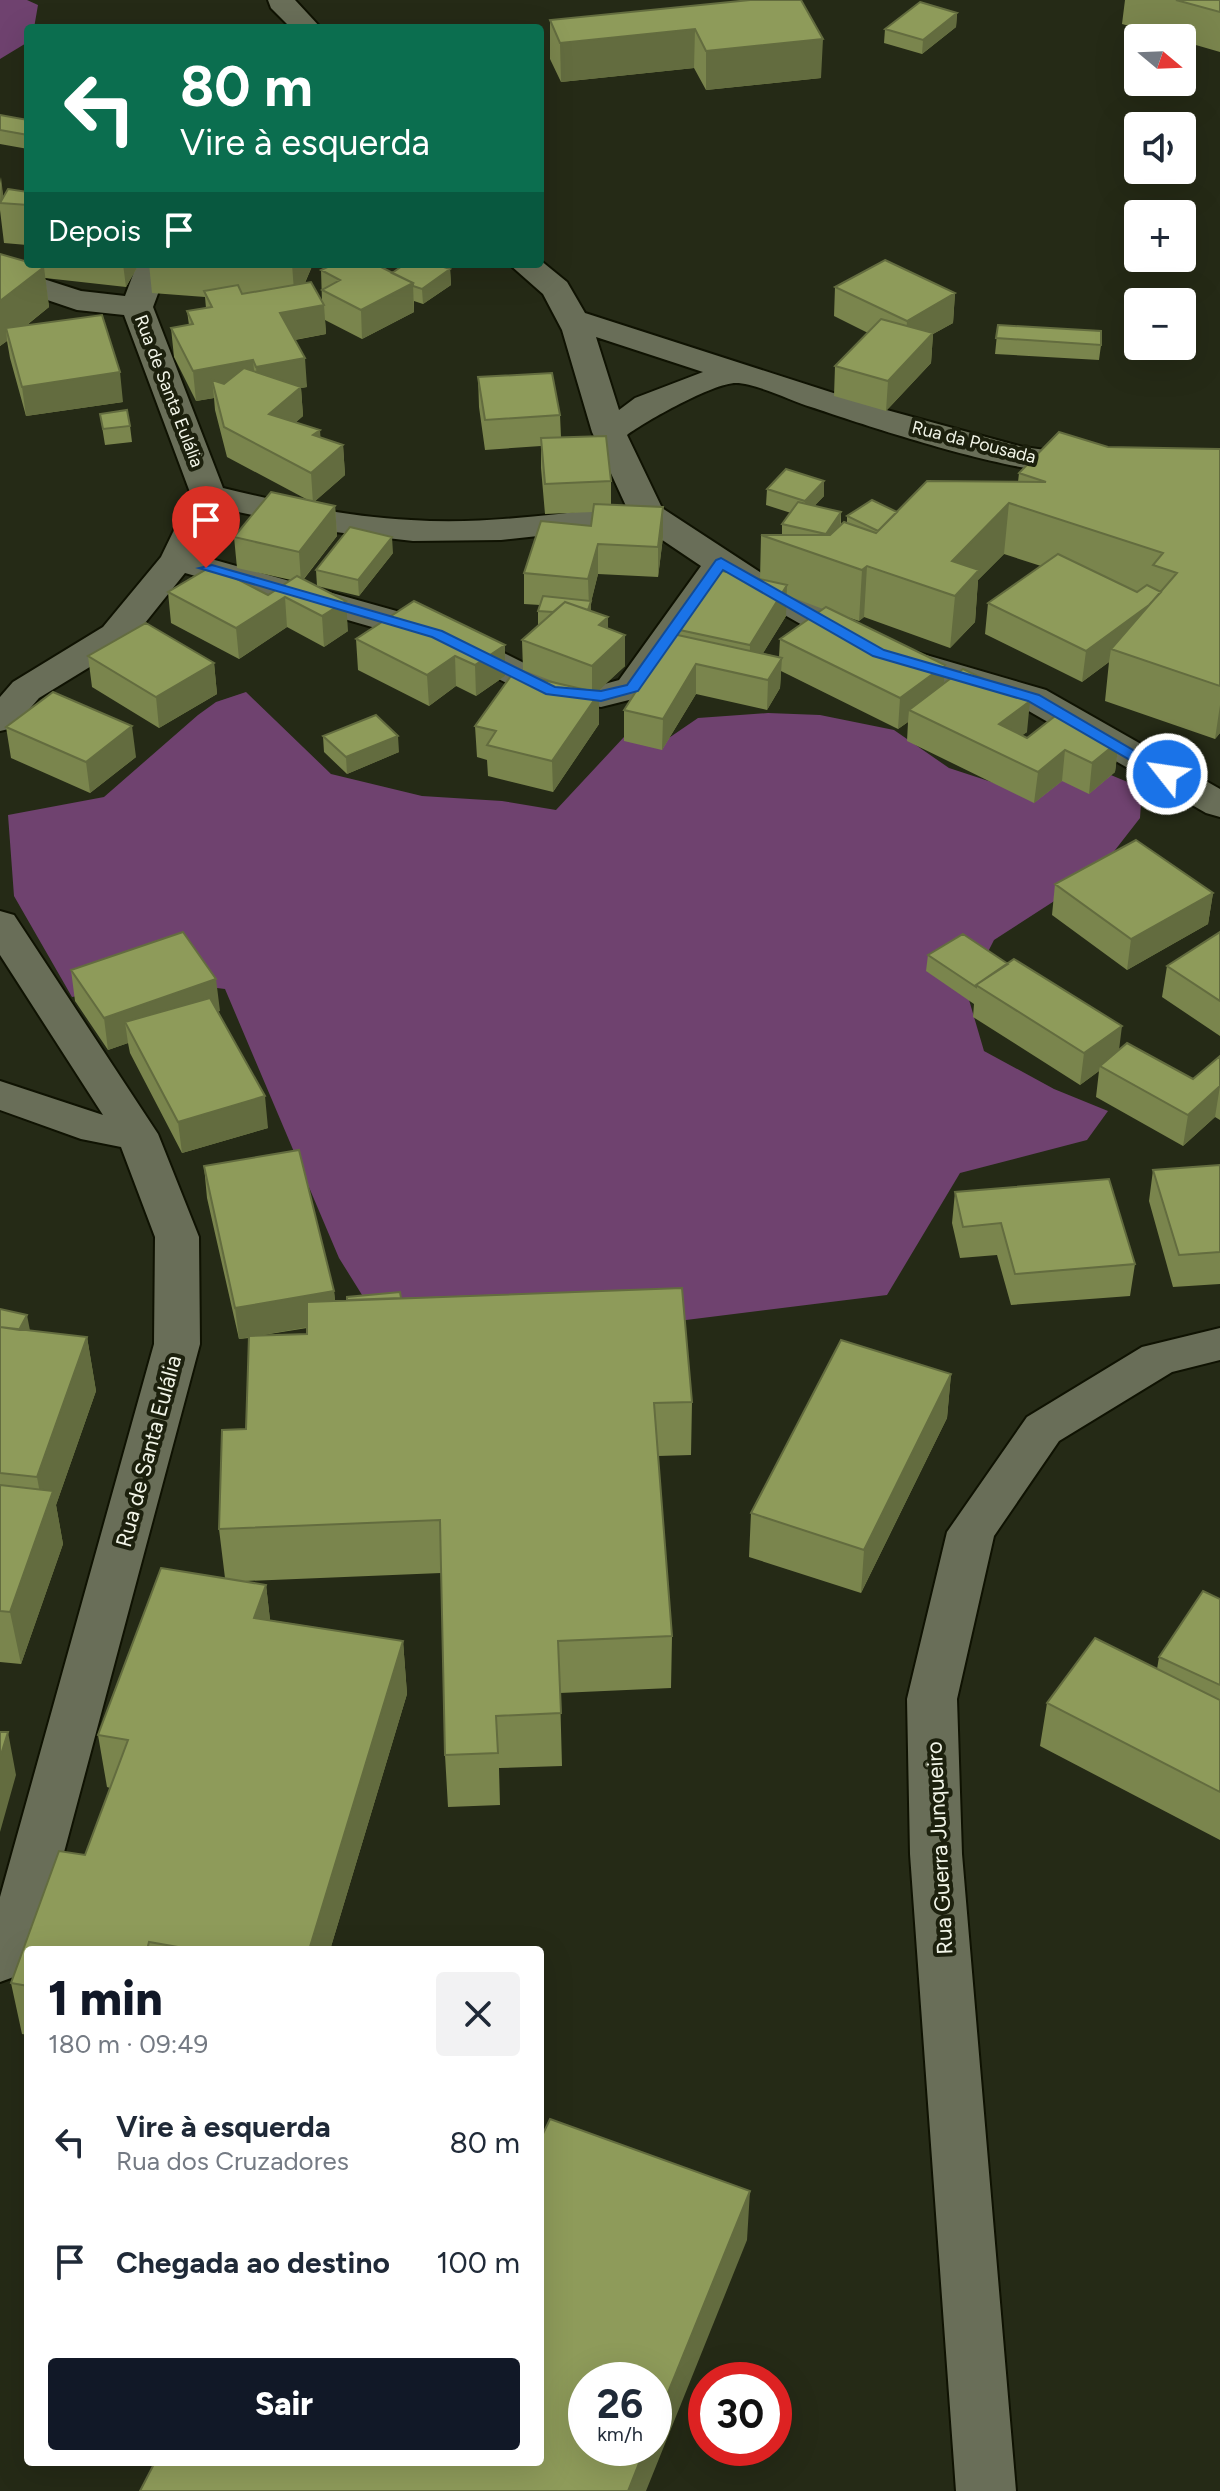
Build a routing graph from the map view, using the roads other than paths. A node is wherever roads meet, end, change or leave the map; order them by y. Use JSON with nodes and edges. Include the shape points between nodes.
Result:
{"nodes":[{"id":1,"x":282,"y":1,"type":"edge"},
{"id":2,"x":270,"y":24,"type":"edge"},
{"id":3,"x":303,"y":24,"type":"edge"},
{"id":4,"x":152,"y":268,"type":"edge"},
{"id":5,"x":530,"y":268,"type":"edge"},
{"id":6,"x":0,"y":274,"type":"edge"},
{"id":7,"x":137,"y":307,"type":"junction"},
{"id":8,"x":572,"y":319,"type":"junction"},
{"id":9,"x":736,"y":371,"type":"junction"},
{"id":10,"x":609,"y":432,"type":"junction"},
{"id":11,"x":1120,"y":467,"type":"edge"},
{"id":12,"x":208,"y":495,"type":"junction"},
{"id":13,"x":647,"y":514,"type":"junction"},
{"id":14,"x":177,"y":560,"type":"junction"},
{"id":15,"x":721,"y":563,"type":"junction"},
{"id":16,"x":0,"y":720,"type":"edge"},
{"id":17,"x":1220,"y":805,"type":"edge"},
{"id":18,"x":0,"y":924,"type":"edge"},
{"id":19,"x":0,"y":1095,"type":"edge"},
{"id":20,"x":137,"y":1134,"type":"junction"},
{"id":21,"x":1220,"y":1344,"type":"edge"},
{"id":22,"x":0,"y":1959,"type":"edge"},
{"id":23,"x":986,"y":2491,"type":"edge"}],
"edges":[{"from":1,"to":2,"type":"street"},
{"from":1,"to":3,"type":"street"},
{"from":4,"to":7,"type":"street","name":"Rua de Santa Eulália"},
{"from":5,"to":8,"type":"street","via":[[556,289]]},
{"from":6,"to":7,"type":"street","via":[[77,300]]},
{"from":7,"to":12,"type":"street","name":"Rua de Santa Eulália"},
{"from":8,"to":9,"type":"street","name":"Rua da Pousada"},
{"from":8,"to":10,"type":"street"},
{"from":9,"to":10,"type":"street","via":[[647,405]]},
{"from":9,"to":11,"type":"street","name":"Rua da Pousada","via":[[871,416],[1021,457]]},
{"from":10,"to":13,"type":"street"},
{"from":12,"to":13,"type":"street","via":[[319,522],[416,531]]},
{"from":12,"to":14,"type":"street","name":"Rua de Santa Eulália"},
{"from":13,"to":15,"type":"street"},
{"from":14,"to":15,"type":"street","via":[[437,634],[552,691],[601,696],[632,688]]},
{"from":14,"to":16,"type":"street","name":"Rua de Santa Eulália","via":[[116,635],[26,690]]},
{"from":15,"to":17,"type":"street","via":[[879,653],[1033,698]]},
{"from":18,"to":20,"type":"street","name":"Rua de Santa Eulália"},
{"from":19,"to":20,"type":"street","via":[[96,1129]]},
{"from":20,"to":22,"type":"street","name":"Rua de Santa Eulália","via":[[177,1237],[177,1344],[18,1927]]},
{"from":21,"to":23,"type":"street","name":"Rua Guerra Junqueiro","via":[[1158,1359],[1043,1429],[971,1532],[932,1699],[936,1854]]}]}
